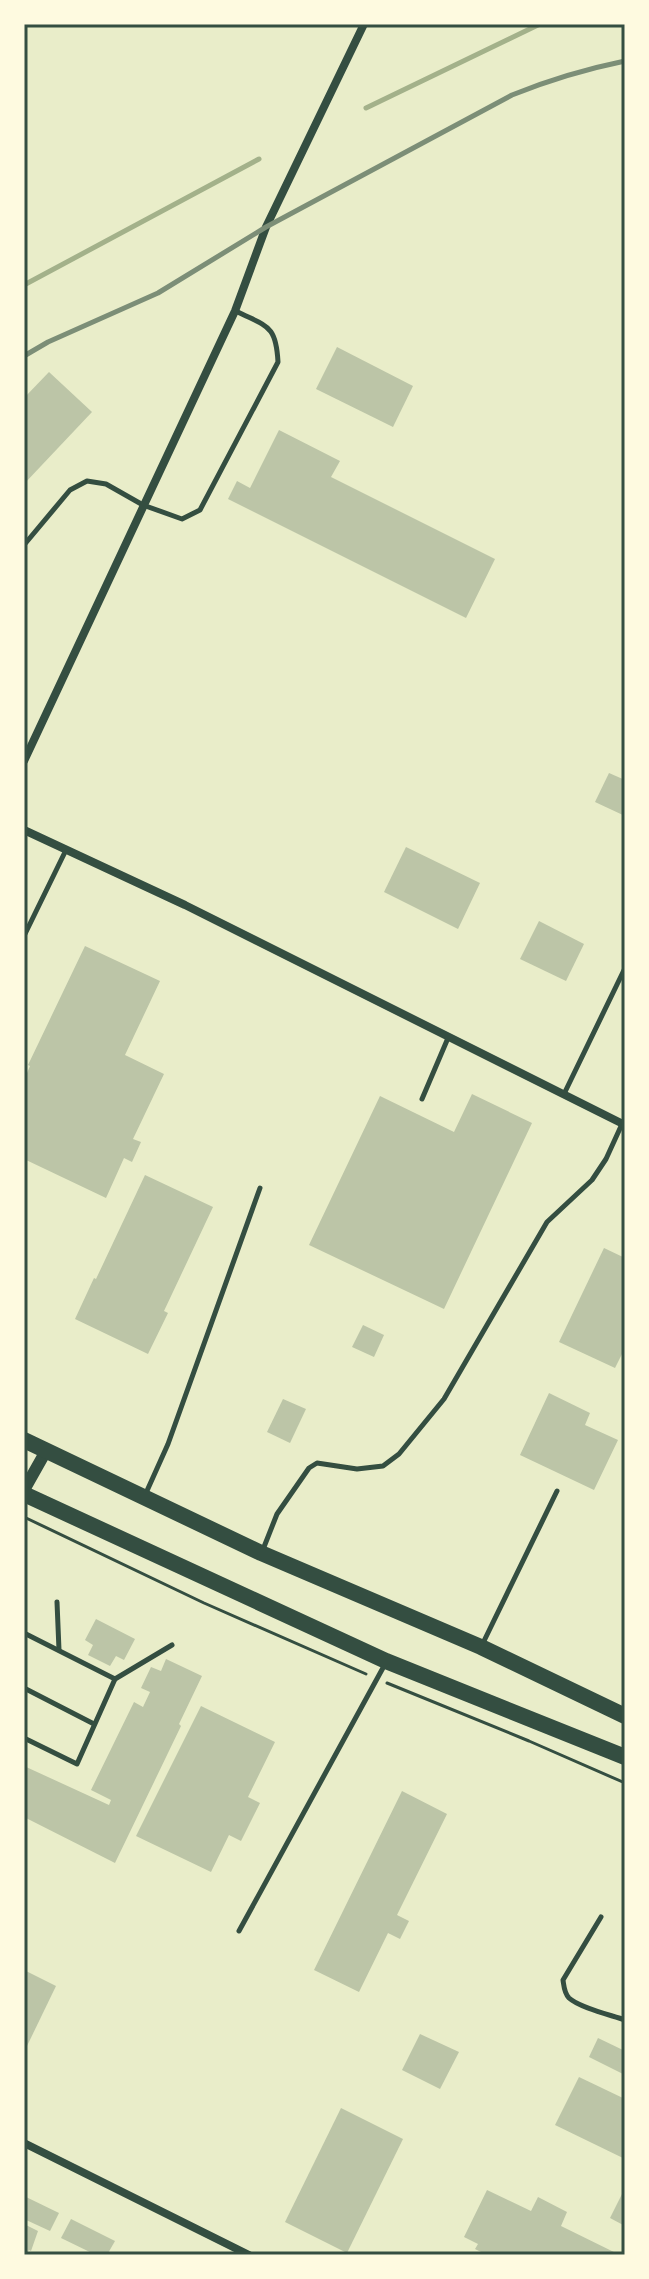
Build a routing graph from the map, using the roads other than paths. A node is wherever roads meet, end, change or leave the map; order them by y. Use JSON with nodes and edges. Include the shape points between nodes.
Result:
{"nodes":[{"id":1,"x":364,"y":24,"type":"edge"},
{"id":2,"x":235,"y":311,"type":"junction"},
{"id":3,"x":143,"y":505,"type":"junction"},
{"id":4,"x":24,"y":545,"type":"edge"},
{"id":5,"x":24,"y":761,"type":"edge"},
{"id":6,"x":24,"y":830,"type":"edge"},
{"id":7,"x":66,"y":849,"type":"junction"},
{"id":8,"x":24,"y":936,"type":"edge"},
{"id":9,"x":625,"y":968,"type":"edge"},
{"id":10,"x":449,"y":1037,"type":"junction"},
{"id":11,"x":564,"y":1094,"type":"junction"},
{"id":12,"x":422,"y":1099,"type":"dead end"},
{"id":13,"x":624,"y":1124,"type":"edge"},
{"id":14,"x":260,"y":1188,"type":"dead end"},
{"id":15,"x":24,"y":1440,"type":"edge"},
{"id":16,"x":46,"y":1451,"type":"junction"},
{"id":17,"x":557,"y":1491,"type":"dead end"},
{"id":18,"x":24,"y":1492,"type":"edge"},
{"id":19,"x":143,"y":1497,"type":"junction"},
{"id":20,"x":261,"y":1553,"type":"junction"},
{"id":21,"x":57,"y":1602,"type":"dead end"},
{"id":22,"x":24,"y":1633,"type":"edge"},
{"id":23,"x":172,"y":1645,"type":"dead end"},
{"id":24,"x":481,"y":1647,"type":"junction"},
{"id":25,"x":59,"y":1651,"type":"junction"},
{"id":26,"x":386,"y":1661,"type":"junction"},
{"id":27,"x":115,"y":1679,"type":"junction"},
{"id":28,"x":24,"y":1688,"type":"edge"},
{"id":29,"x":625,"y":1716,"type":"edge"},
{"id":30,"x":94,"y":1724,"type":"junction"},
{"id":31,"x":24,"y":1738,"type":"edge"},
{"id":32,"x":625,"y":1757,"type":"edge"},
{"id":33,"x":601,"y":1917,"type":"dead end"},
{"id":34,"x":239,"y":1931,"type":"dead end"},
{"id":35,"x":625,"y":2020,"type":"edge"},
{"id":36,"x":24,"y":2143,"type":"edge"},
{"id":37,"x":249,"y":2255,"type":"edge"}],
"edges":[{"from":1,"to":2,"type":"street","via":[[266,227]]},
{"from":2,"to":3,"type":"street"},
{"from":2,"to":3,"type":"lane","via":[[268,327],[277,339],[278,362],[200,510],[182,519]]},
{"from":3,"to":4,"type":"lane","via":[[106,484],[87,481],[70,490]]},
{"from":3,"to":5,"type":"street"},
{"from":6,"to":7,"type":"street"},
{"from":7,"to":8,"type":"lane"},
{"from":7,"to":10,"type":"street"},
{"from":9,"to":11,"type":"lane"},
{"from":10,"to":11,"type":"street"},
{"from":10,"to":12,"type":"lane"},
{"from":11,"to":13,"type":"street"},
{"from":13,"to":20,"type":"lane","via":[[592,1180],[547,1222],[444,1399],[399,1454],[383,1466],[357,1469],[317,1463],[309,1468],[277,1514]]},
{"from":14,"to":19,"type":"lane","via":[[168,1444]]},
{"from":15,"to":16,"type":"main road"},
{"from":16,"to":18,"type":"street"},
{"from":16,"to":19,"type":"main road"},
{"from":17,"to":24,"type":"lane"},
{"from":18,"to":26,"type":"main road"},
{"from":19,"to":20,"type":"main road"},
{"from":20,"to":24,"type":"main road"},
{"from":21,"to":25,"type":"lane"},
{"from":22,"to":25,"type":"lane"},
{"from":23,"to":27,"type":"lane"},
{"from":24,"to":29,"type":"main road"},
{"from":25,"to":27,"type":"lane"},
{"from":26,"to":32,"type":"main road"},
{"from":26,"to":34,"type":"lane"},
{"from":27,"to":30,"type":"lane"},
{"from":28,"to":30,"type":"lane"},
{"from":30,"to":31,"type":"lane","via":[[77,1764]]},
{"from":33,"to":35,"type":"lane","via":[[563,1980],[565,1991],[580,2004]]},
{"from":36,"to":37,"type":"street"}]}
